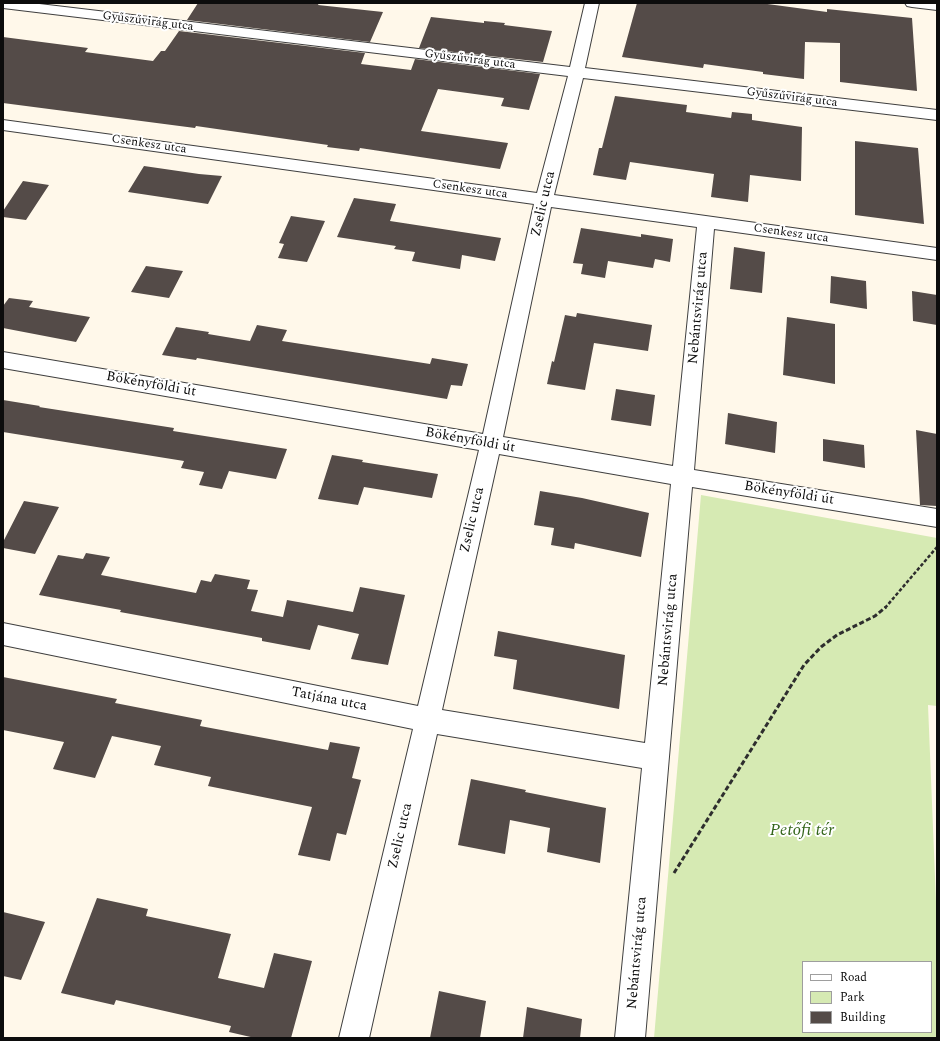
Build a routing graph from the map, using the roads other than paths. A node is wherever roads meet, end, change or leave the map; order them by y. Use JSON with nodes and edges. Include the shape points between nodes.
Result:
{"nodes":[{"id":1,"x":592,"y":3,"type":"edge"},
{"id":2,"x":912,"y":3,"type":"edge"},
{"id":3,"x":3,"y":4,"type":"edge"},
{"id":4,"x":937,"y":6,"type":"edge"},
{"id":5,"x":576,"y":73,"type":"junction"},
{"id":6,"x":937,"y":115,"type":"edge"},
{"id":7,"x":3,"y":125,"type":"edge"},
{"id":8,"x":544,"y":200,"type":"junction"},
{"id":9,"x":706,"y":223,"type":"junction"},
{"id":10,"x":937,"y":254,"type":"edge"},
{"id":11,"x":3,"y":360,"type":"edge"},
{"id":12,"x":490,"y":444,"type":"junction"},
{"id":13,"x":684,"y":477,"type":"junction"},
{"id":14,"x":937,"y":518,"type":"edge"},
{"id":15,"x":3,"y":634,"type":"edge"},
{"id":16,"x":428,"y":720,"type":"junction"},
{"id":17,"x":657,"y":758,"type":"junction"},
{"id":18,"x":354,"y":1038,"type":"edge"},
{"id":19,"x":630,"y":1038,"type":"edge"}],
"edges":[{"from":1,"to":5,"type":"street","name":"Zselic utca"},
{"from":2,"to":4,"type":"street"},
{"from":3,"to":5,"type":"street","name":"Gyűszűvirág utca"},
{"from":5,"to":6,"type":"street","name":"Gyűszűvirág utca"},
{"from":5,"to":8,"type":"street","name":"Zselic utca"},
{"from":7,"to":8,"type":"street","name":"Csenkesz utca"},
{"from":8,"to":9,"type":"street","name":"Csenkesz utca"},
{"from":8,"to":12,"type":"street","name":"Zselic utca"},
{"from":9,"to":10,"type":"street","name":"Csenkesz utca"},
{"from":9,"to":13,"type":"street","name":"Nebántsvirág utca"},
{"from":11,"to":12,"type":"street","name":"Bökényföldi út"},
{"from":12,"to":13,"type":"street","name":"Bökényföldi út"},
{"from":12,"to":16,"type":"street","name":"Zselic utca"},
{"from":13,"to":14,"type":"street","name":"Bökényföldi út"},
{"from":13,"to":17,"type":"street","name":"Nebántsvirág utca"},
{"from":15,"to":16,"type":"street","name":"Tatjána utca"},
{"from":16,"to":17,"type":"street","name":"Tatjána utca"},
{"from":16,"to":18,"type":"street","name":"Zselic utca"},
{"from":17,"to":19,"type":"street","name":"Nebántsvirág utca"}]}
